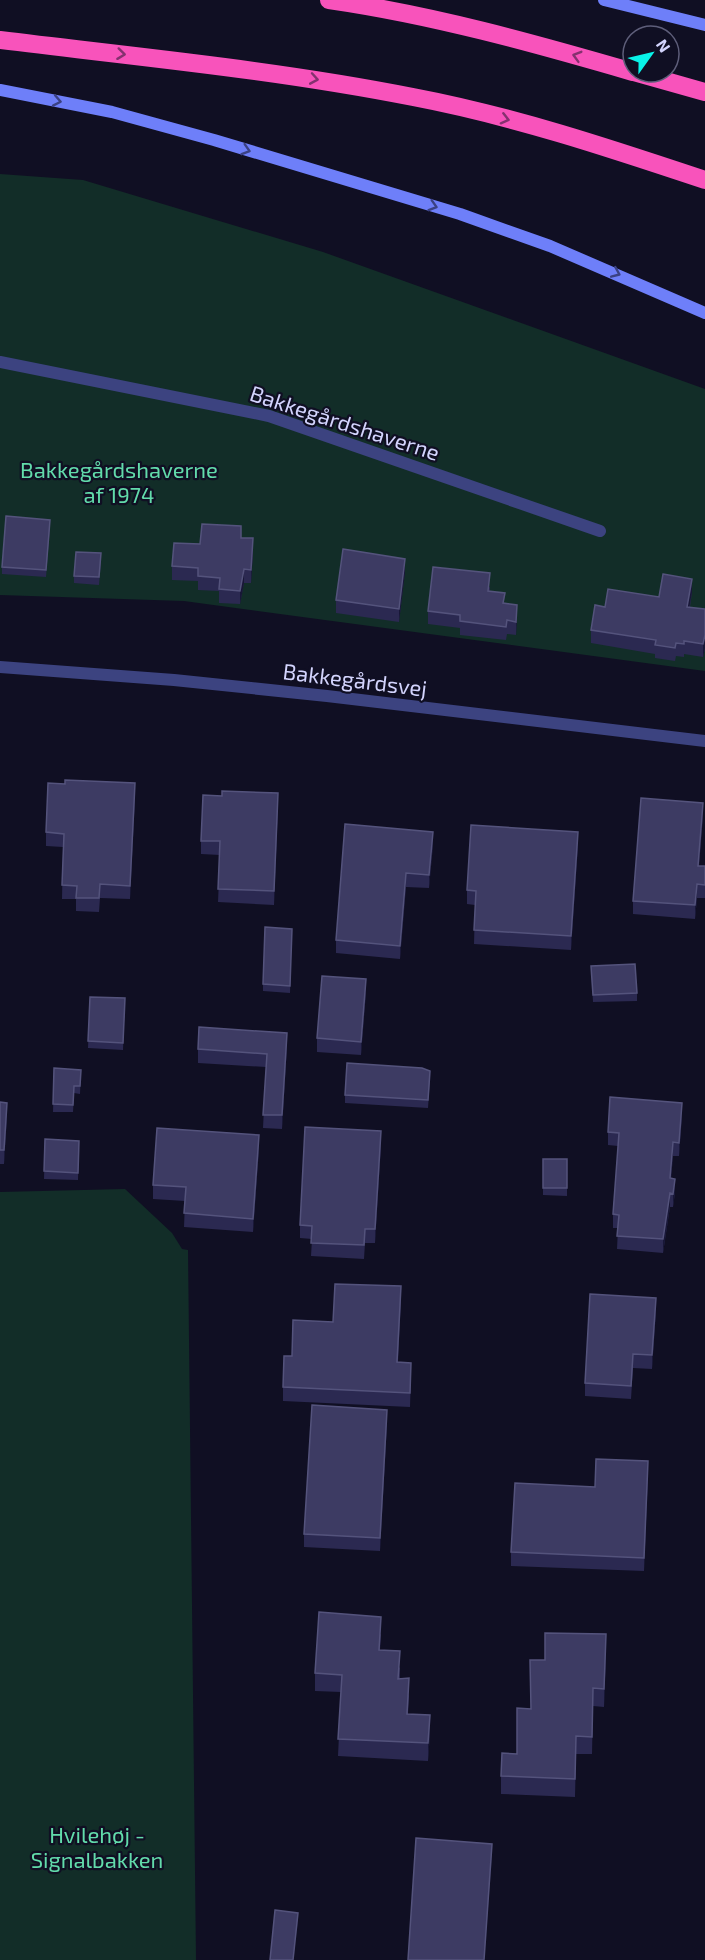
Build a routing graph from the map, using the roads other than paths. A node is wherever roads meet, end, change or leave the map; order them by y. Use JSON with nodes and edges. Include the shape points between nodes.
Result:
{"nodes":[{"id":1,"x":329,"y":0,"type":"edge"},
{"id":2,"x":604,"y":0,"type":"edge"},
{"id":3,"x":705,"y":25,"type":"edge"},
{"id":4,"x":0,"y":40,"type":"edge"},
{"id":5,"x":621,"y":68,"type":"edge"},
{"id":6,"x":676,"y":84,"type":"edge"},
{"id":7,"x":0,"y":90,"type":"edge"},
{"id":8,"x":705,"y":92,"type":"edge"},
{"id":9,"x":705,"y":180,"type":"edge"},
{"id":10,"x":705,"y":313,"type":"edge"},
{"id":11,"x":0,"y":362,"type":"edge"},
{"id":12,"x":600,"y":531,"type":"dead end"},
{"id":13,"x":0,"y":667,"type":"edge"},
{"id":14,"x":705,"y":741,"type":"edge"}],
"edges":[{"from":5,"to":1,"type":"highway","one_way":true,"via":[[513,37]]},
{"from":2,"to":3,"type":"street"},
{"from":4,"to":9,"type":"highway","one_way":true,"via":[[281,73],[415,97],[575,136]]},
{"from":6,"to":8,"type":"highway"},
{"from":7,"to":10,"type":"street","one_way":true,"via":[[112,112],[460,214],[550,246]]},
{"from":11,"to":12,"type":"street","name":"Bakkegårdshaverne","via":[[269,416]]},
{"from":13,"to":14,"type":"street","name":"Bakkegårdsvej","via":[[174,680]]}]}
